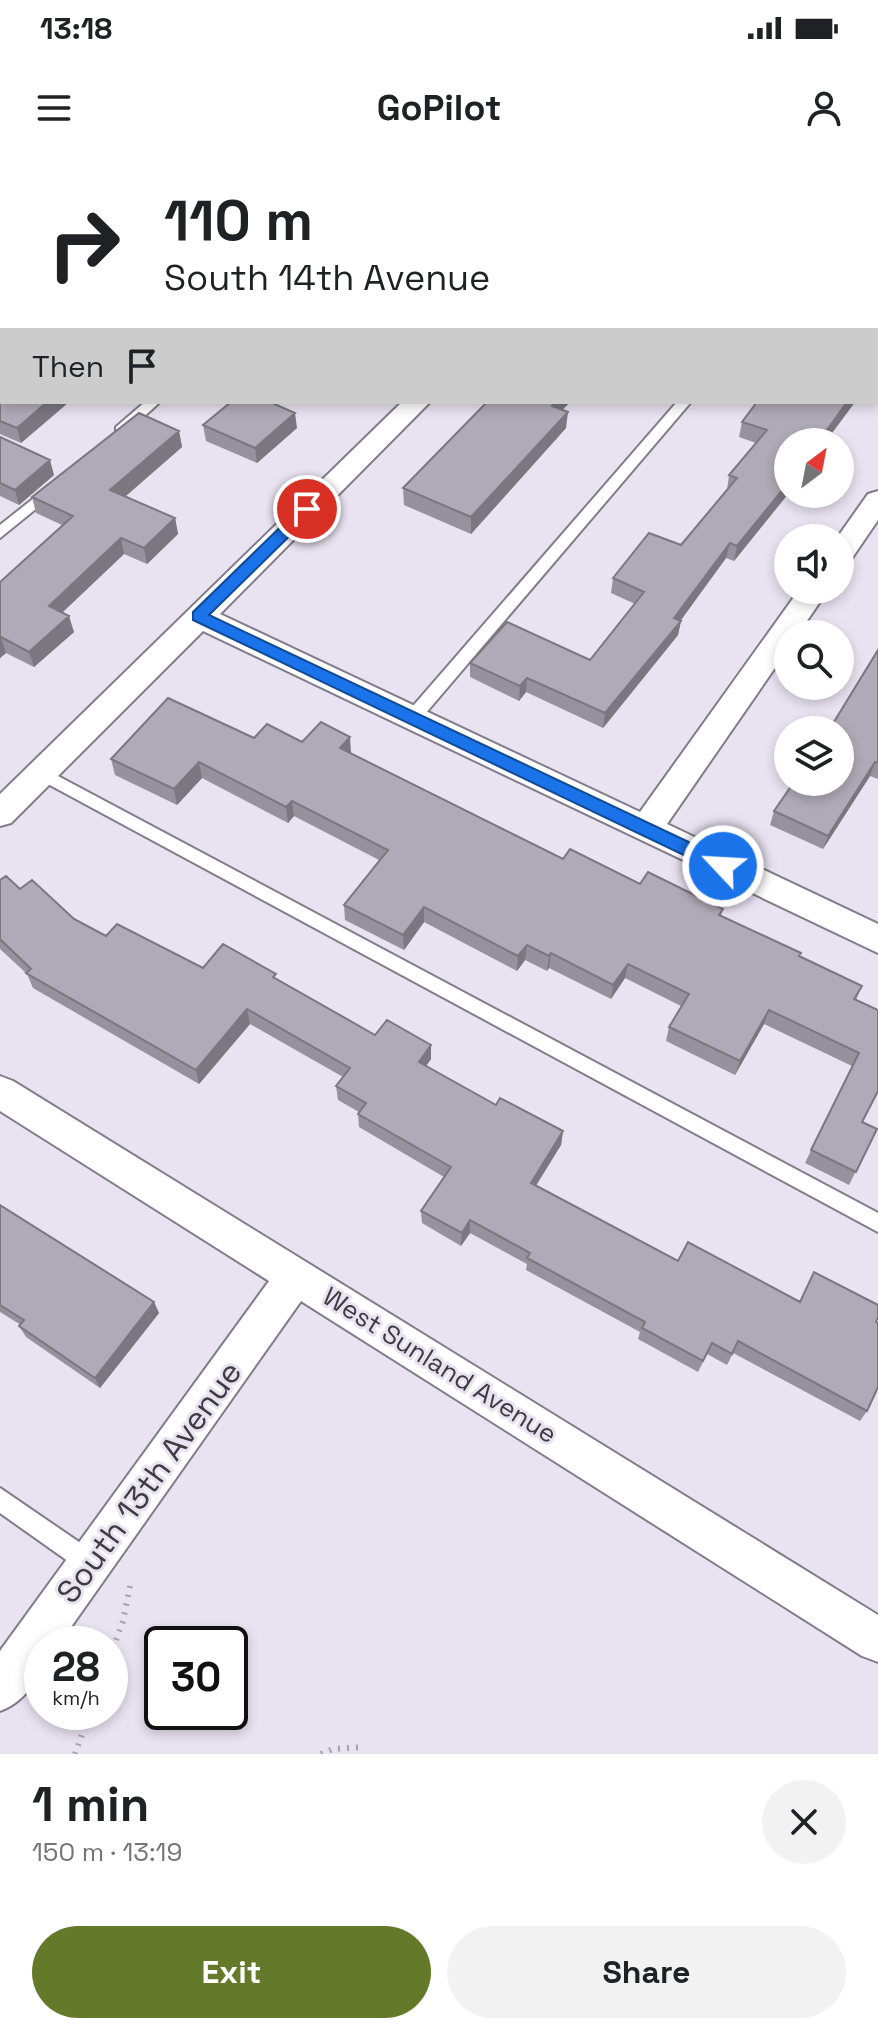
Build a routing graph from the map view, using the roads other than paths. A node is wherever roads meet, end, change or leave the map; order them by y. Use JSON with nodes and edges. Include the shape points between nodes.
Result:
{"nodes":[{"id":1,"x":151,"y":404,"type":"edge"},
{"id":2,"x":415,"y":404,"type":"edge"},
{"id":3,"x":682,"y":404,"type":"edge"},
{"id":4,"x":106,"y":442,"type":"edge"},
{"id":5,"x":59,"y":482,"type":"edge"},
{"id":6,"x":878,"y":500,"type":"edge"},
{"id":7,"x":0,"y":533,"type":"edge"},
{"id":8,"x":854,"y":534,"type":"edge"},
{"id":9,"x":804,"y":604,"type":"edge"},
{"id":10,"x":198,"y":616,"type":"junction"},
{"id":11,"x":413,"y":717,"type":"junction"},
{"id":12,"x":41,"y":773,"type":"junction"},
{"id":13,"x":0,"y":814,"type":"edge"},
{"id":14,"x":646,"y":829,"type":"junction"},
{"id":15,"x":878,"y":939,"type":"edge"},
{"id":16,"x":0,"y":1092,"type":"edge"},
{"id":17,"x":878,"y":1223,"type":"edge"},
{"id":18,"x":297,"y":1275,"type":"junction"},
{"id":19,"x":0,"y":1499,"type":"edge"},
{"id":20,"x":90,"y":1563,"type":"junction"},
{"id":21,"x":878,"y":1640,"type":"edge"},
{"id":22,"x":0,"y":1689,"type":"edge"}],
"edges":[{"from":1,"to":4,"type":"lane"},
{"from":2,"to":10,"type":"street"},
{"from":3,"to":11,"type":"lane"},
{"from":5,"to":7,"type":"lane"},
{"from":6,"to":8,"type":"street"},
{"from":9,"to":14,"type":"street"},
{"from":10,"to":11,"type":"street"},
{"from":10,"to":12,"type":"street"},
{"from":11,"to":14,"type":"street"},
{"from":12,"to":13,"type":"street"},
{"from":12,"to":17,"type":"lane"},
{"from":14,"to":15,"type":"street"},
{"from":16,"to":18,"type":"street","name":"West Sunland Avenue"},
{"from":18,"to":20,"type":"street","name":"South 13th Avenue"},
{"from":18,"to":21,"type":"street","name":"West Sunland Avenue"},
{"from":19,"to":20,"type":"lane"},
{"from":20,"to":22,"type":"street","name":"South 13th Avenue"}]}
